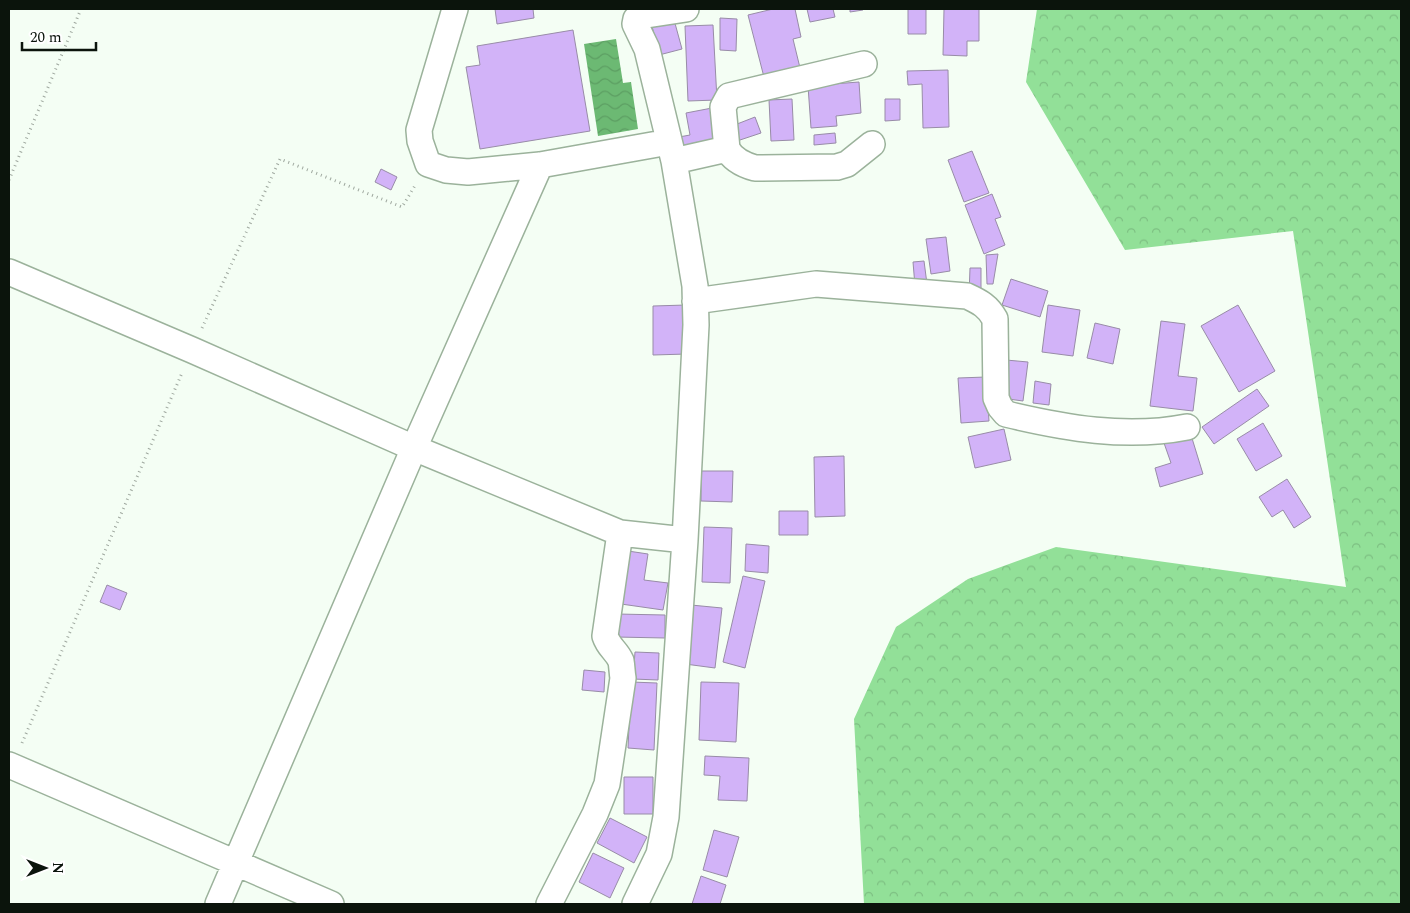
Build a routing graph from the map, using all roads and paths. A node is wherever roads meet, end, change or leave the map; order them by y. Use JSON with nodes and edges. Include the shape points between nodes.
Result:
{"nodes":[{"id":1,"x":81,"y":9,"type":"edge"},
{"id":2,"x":455,"y":9,"type":"edge"},
{"id":3,"x":686,"y":9,"type":"edge"},
{"id":4,"x":864,"y":64,"type":"dead end"},
{"id":5,"x":872,"y":144,"type":"dead end"},
{"id":6,"x":727,"y":149,"type":"junction"},
{"id":7,"x":672,"y":152,"type":"junction"},
{"id":8,"x":428,"y":164,"type":"junction"},
{"id":9,"x":540,"y":165,"type":"junction"},
{"id":10,"x":9,"y":180,"type":"edge"},
{"id":11,"x":9,"y":272,"type":"edge"},
{"id":12,"x":695,"y":301,"type":"junction"},
{"id":13,"x":192,"y":350,"type":"junction"},
{"id":14,"x":1187,"y":428,"type":"dead end"},
{"id":15,"x":414,"y":448,"type":"junction"},
{"id":16,"x":620,"y":533,"type":"junction"},
{"id":17,"x":685,"y":540,"type":"junction"},
{"id":18,"x":10,"y":766,"type":"edge"},
{"id":19,"x":235,"y":862,"type":"junction"},
{"id":20,"x":218,"y":904,"type":"edge"},
{"id":21,"x":331,"y":904,"type":"edge"},
{"id":22,"x":549,"y":904,"type":"edge"},
{"id":23,"x":635,"y":904,"type":"edge"}],
"edges":[{"from":1,"to":10,"type":"path"},
{"from":2,"to":8,"type":"street","via":[[419,130]]},
{"from":3,"to":7,"type":"street","via":[[640,16],[635,24],[647,49]]},
{"from":4,"to":6,"type":"street","via":[[729,96],[723,107]]},
{"from":5,"to":6,"type":"street","via":[[847,164],[838,167],[756,168],[746,166]]},
{"from":6,"to":7,"type":"street"},
{"from":7,"to":9,"type":"street"},
{"from":7,"to":12,"type":"street"},
{"from":8,"to":9,"type":"street","via":[[468,172]]},
{"from":8,"to":13,"type":"path","via":[[402,207],[280,159]]},
{"from":9,"to":15,"type":"street"},
{"from":11,"to":13,"type":"street"},
{"from":12,"to":14,"type":"street","via":[[816,284],[967,296],[982,302],[995,318],[996,398],[1006,414],[1076,428],[1130,433]]},
{"from":12,"to":17,"type":"street"},
{"from":13,"to":15,"type":"street"},
{"from":13,"to":18,"type":"path"},
{"from":15,"to":16,"type":"street"},
{"from":15,"to":19,"type":"street"},
{"from":16,"to":17,"type":"street"},
{"from":16,"to":22,"type":"street","via":[[605,636],[621,662],[623,678],[607,784]]},
{"from":17,"to":23,"type":"street","via":[[666,817],[659,854]]},
{"from":18,"to":19,"type":"street"},
{"from":19,"to":20,"type":"street"},
{"from":19,"to":21,"type":"street"}]}
